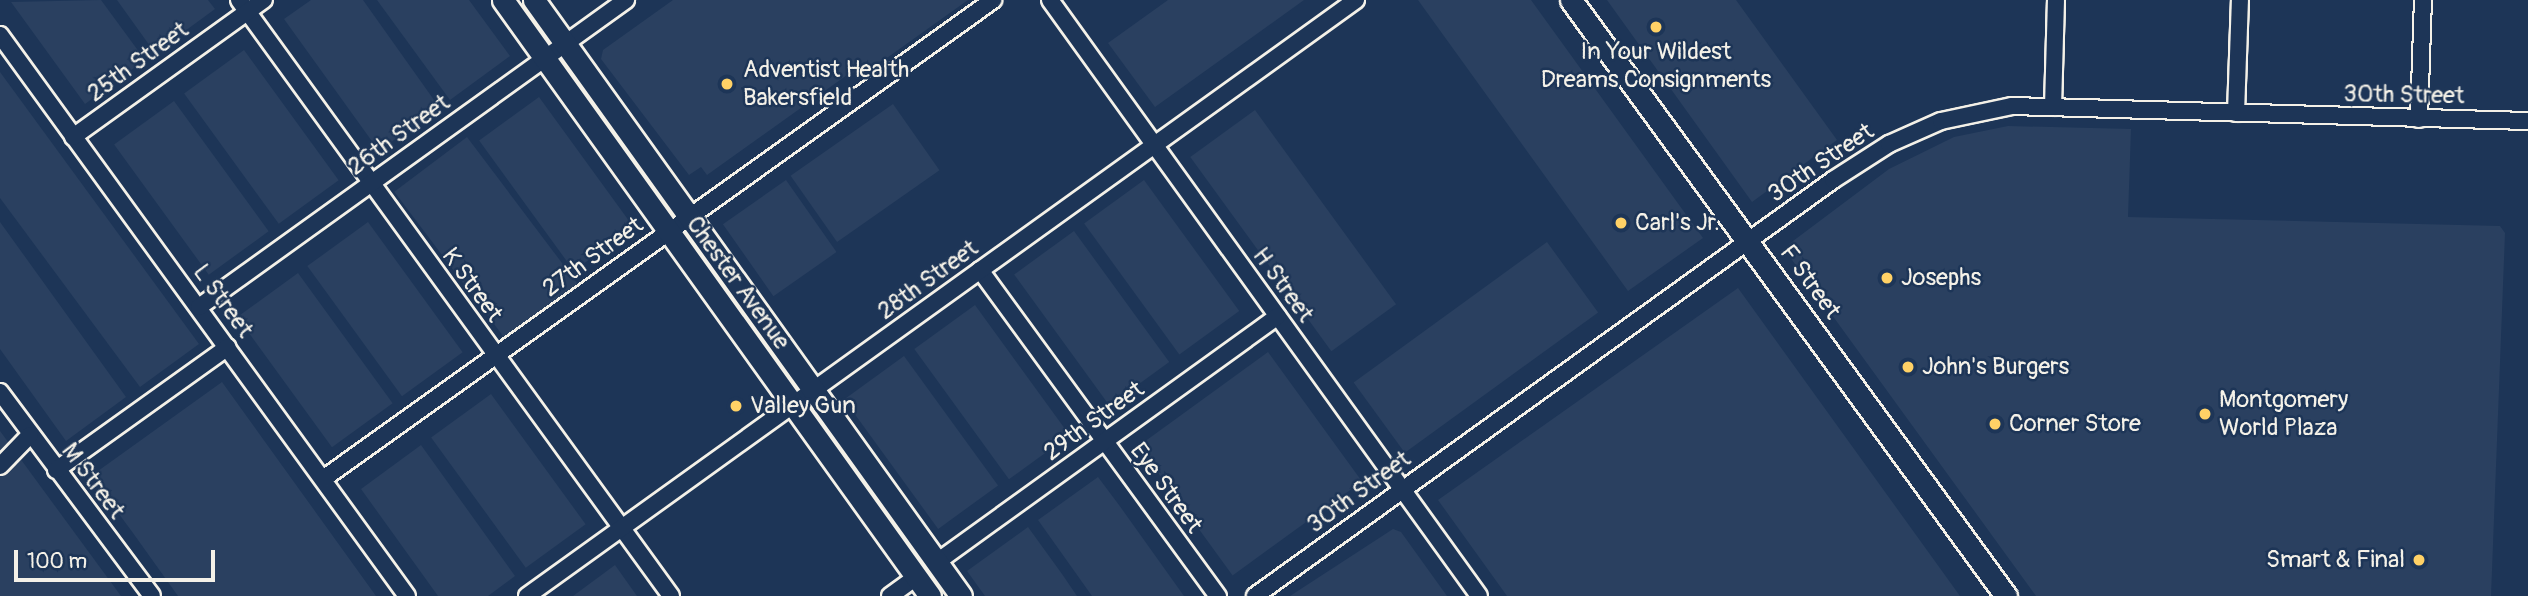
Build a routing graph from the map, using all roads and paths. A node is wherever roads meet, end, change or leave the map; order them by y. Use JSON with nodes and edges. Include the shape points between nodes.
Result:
{"nodes":[{"id":1,"x":264,"y":0,"type":"edge"},
{"id":2,"x":503,"y":0,"type":"edge"},
{"id":3,"x":534,"y":0,"type":"edge"},
{"id":4,"x":626,"y":0,"type":"edge"},
{"id":5,"x":993,"y":0,"type":"edge"},
{"id":6,"x":1050,"y":0,"type":"edge"},
{"id":7,"x":1356,"y":0,"type":"edge"},
{"id":8,"x":1571,"y":0,"type":"edge"},
{"id":9,"x":2056,"y":0,"type":"edge"},
{"id":10,"x":2240,"y":0,"type":"edge"},
{"id":11,"x":2423,"y":0,"type":"edge"},
{"id":12,"x":243,"y":6,"type":"edge"},
{"id":13,"x":0,"y":35,"type":"edge"},
{"id":14,"x":565,"y":43,"type":"junction"},
{"id":15,"x":545,"y":59,"type":"junction"},
{"id":16,"x":2053,"y":107,"type":"junction"},
{"id":17,"x":2236,"y":113,"type":"junction"},
{"id":18,"x":2419,"y":119,"type":"junction"},
{"id":19,"x":2528,"y":121,"type":"edge"},
{"id":20,"x":74,"y":137,"type":"junction"},
{"id":21,"x":1155,"y":145,"type":"junction"},
{"id":22,"x":371,"y":183,"type":"junction"},
{"id":23,"x":689,"y":216,"type":"junction"},
{"id":24,"x":668,"y":231,"type":"junction"},
{"id":25,"x":1748,"y":241,"type":"junction"},
{"id":26,"x":980,"y":270,"type":"junction"},
{"id":27,"x":199,"y":307,"type":"junction"},
{"id":28,"x":1278,"y":316,"type":"junction"},
{"id":29,"x":228,"y":347,"type":"junction"},
{"id":30,"x":495,"y":356,"type":"junction"},
{"id":31,"x":813,"y":390,"type":"junction"},
{"id":32,"x":0,"y":392,"type":"edge"},
{"id":33,"x":793,"y":405,"type":"junction"},
{"id":34,"x":16,"y":441,"type":"edge"},
{"id":35,"x":1104,"y":442,"type":"junction"},
{"id":36,"x":0,"y":466,"type":"edge"},
{"id":37,"x":56,"y":470,"type":"junction"},
{"id":38,"x":323,"y":479,"type":"junction"},
{"id":39,"x":1403,"y":489,"type":"junction"},
{"id":40,"x":620,"y":530,"type":"junction"},
{"id":41,"x":937,"y":562,"type":"junction"},
{"id":42,"x":916,"y":577,"type":"junction"},
{"id":43,"x":152,"y":596,"type":"edge"},
{"id":44,"x":407,"y":596,"type":"edge"},
{"id":45,"x":527,"y":596,"type":"edge"},
{"id":46,"x":671,"y":596,"type":"edge"},
{"id":47,"x":890,"y":596,"type":"edge"},
{"id":48,"x":930,"y":596,"type":"edge"},
{"id":49,"x":961,"y":596,"type":"edge"},
{"id":50,"x":1217,"y":596,"type":"edge"},
{"id":51,"x":1255,"y":596,"type":"edge"},
{"id":52,"x":1479,"y":596,"type":"edge"},
{"id":53,"x":2006,"y":596,"type":"edge"}],
"edges":[{"from":1,"to":12,"type":"street","name":"25th Street"},
{"from":2,"to":15,"type":"main road","name":"Chester Avenue"},
{"from":3,"to":14,"type":"main road","name":"Chester Avenue"},
{"from":4,"to":14,"type":"street","name":"26th Street"},
{"from":5,"to":23,"type":"street","name":"27th Street"},
{"from":6,"to":21,"type":"street","name":"H Street"},
{"from":7,"to":21,"type":"street","name":"28th Street"},
{"from":8,"to":25,"type":"main road","name":"F Street"},
{"from":9,"to":16,"type":"street"},
{"from":10,"to":17,"type":"street"},
{"from":11,"to":18,"type":"street"},
{"from":12,"to":20,"type":"street","name":"25th Street"},
{"from":12,"to":22,"type":"street","name":"K Street"},
{"from":13,"to":20,"type":"street","name":"L Street"},
{"from":14,"to":15,"type":"street","name":"26th Street"},
{"from":14,"to":23,"type":"main road","name":"Chester Avenue"},
{"from":15,"to":22,"type":"street","name":"26th Street"},
{"from":15,"to":24,"type":"main road","name":"Chester Avenue"},
{"from":16,"to":17,"type":"street","name":"30th Street"},
{"from":16,"to":25,"type":"street","name":"30th Street","via":[[1985,109],[1922,128],[1859,162]]},
{"from":17,"to":18,"type":"street","name":"30th Street"},
{"from":18,"to":19,"type":"street","name":"30th Street"},
{"from":20,"to":27,"type":"street","name":"L Street"},
{"from":21,"to":26,"type":"street","name":"28th Street"},
{"from":21,"to":28,"type":"street","name":"H Street"},
{"from":22,"to":27,"type":"street","name":"26th Street"},
{"from":22,"to":30,"type":"street","name":"K Street"},
{"from":23,"to":24,"type":"street","name":"27th Street"},
{"from":23,"to":31,"type":"main road","name":"Chester Avenue"},
{"from":24,"to":30,"type":"street","name":"27th Street"},
{"from":24,"to":33,"type":"main road","name":"Chester Avenue"},
{"from":25,"to":39,"type":"street","name":"30th Street"},
{"from":25,"to":53,"type":"main road","name":"F Street"},
{"from":26,"to":31,"type":"street","name":"28th Street"},
{"from":26,"to":35,"type":"street","name":"Eye Street"},
{"from":27,"to":29,"type":"street","name":"L Street"},
{"from":28,"to":35,"type":"street","name":"29th Street"},
{"from":28,"to":39,"type":"street","name":"H Street"},
{"from":29,"to":37,"type":"street"},
{"from":29,"to":38,"type":"street","name":"L Street"},
{"from":30,"to":38,"type":"street","name":"27th Street"},
{"from":30,"to":40,"type":"street","name":"K Street"},
{"from":31,"to":33,"type":"street","name":"28th Street"},
{"from":31,"to":41,"type":"main road","name":"Chester Avenue"},
{"from":32,"to":34,"type":"street","name":"M Street"},
{"from":33,"to":40,"type":"street","name":"28th Street"},
{"from":33,"to":42,"type":"main road","name":"Chester Avenue"},
{"from":34,"to":36,"type":"street","via":[[12,457]]},
{"from":34,"to":37,"type":"street","name":"M Street"},
{"from":35,"to":41,"type":"street","name":"29th Street"},
{"from":35,"to":50,"type":"street","name":"Eye Street"},
{"from":37,"to":43,"type":"street","name":"M Street"},
{"from":38,"to":44,"type":"street","name":"L Street"},
{"from":39,"to":51,"type":"street","name":"30th Street"},
{"from":39,"to":52,"type":"street","name":"H Street"},
{"from":40,"to":45,"type":"street","name":"28th Street"},
{"from":40,"to":46,"type":"street","name":"K Street"},
{"from":41,"to":49,"type":"main road","name":"Chester Avenue"},
{"from":42,"to":47,"type":"street"},
{"from":42,"to":48,"type":"main road","name":"Chester Avenue"}]}
